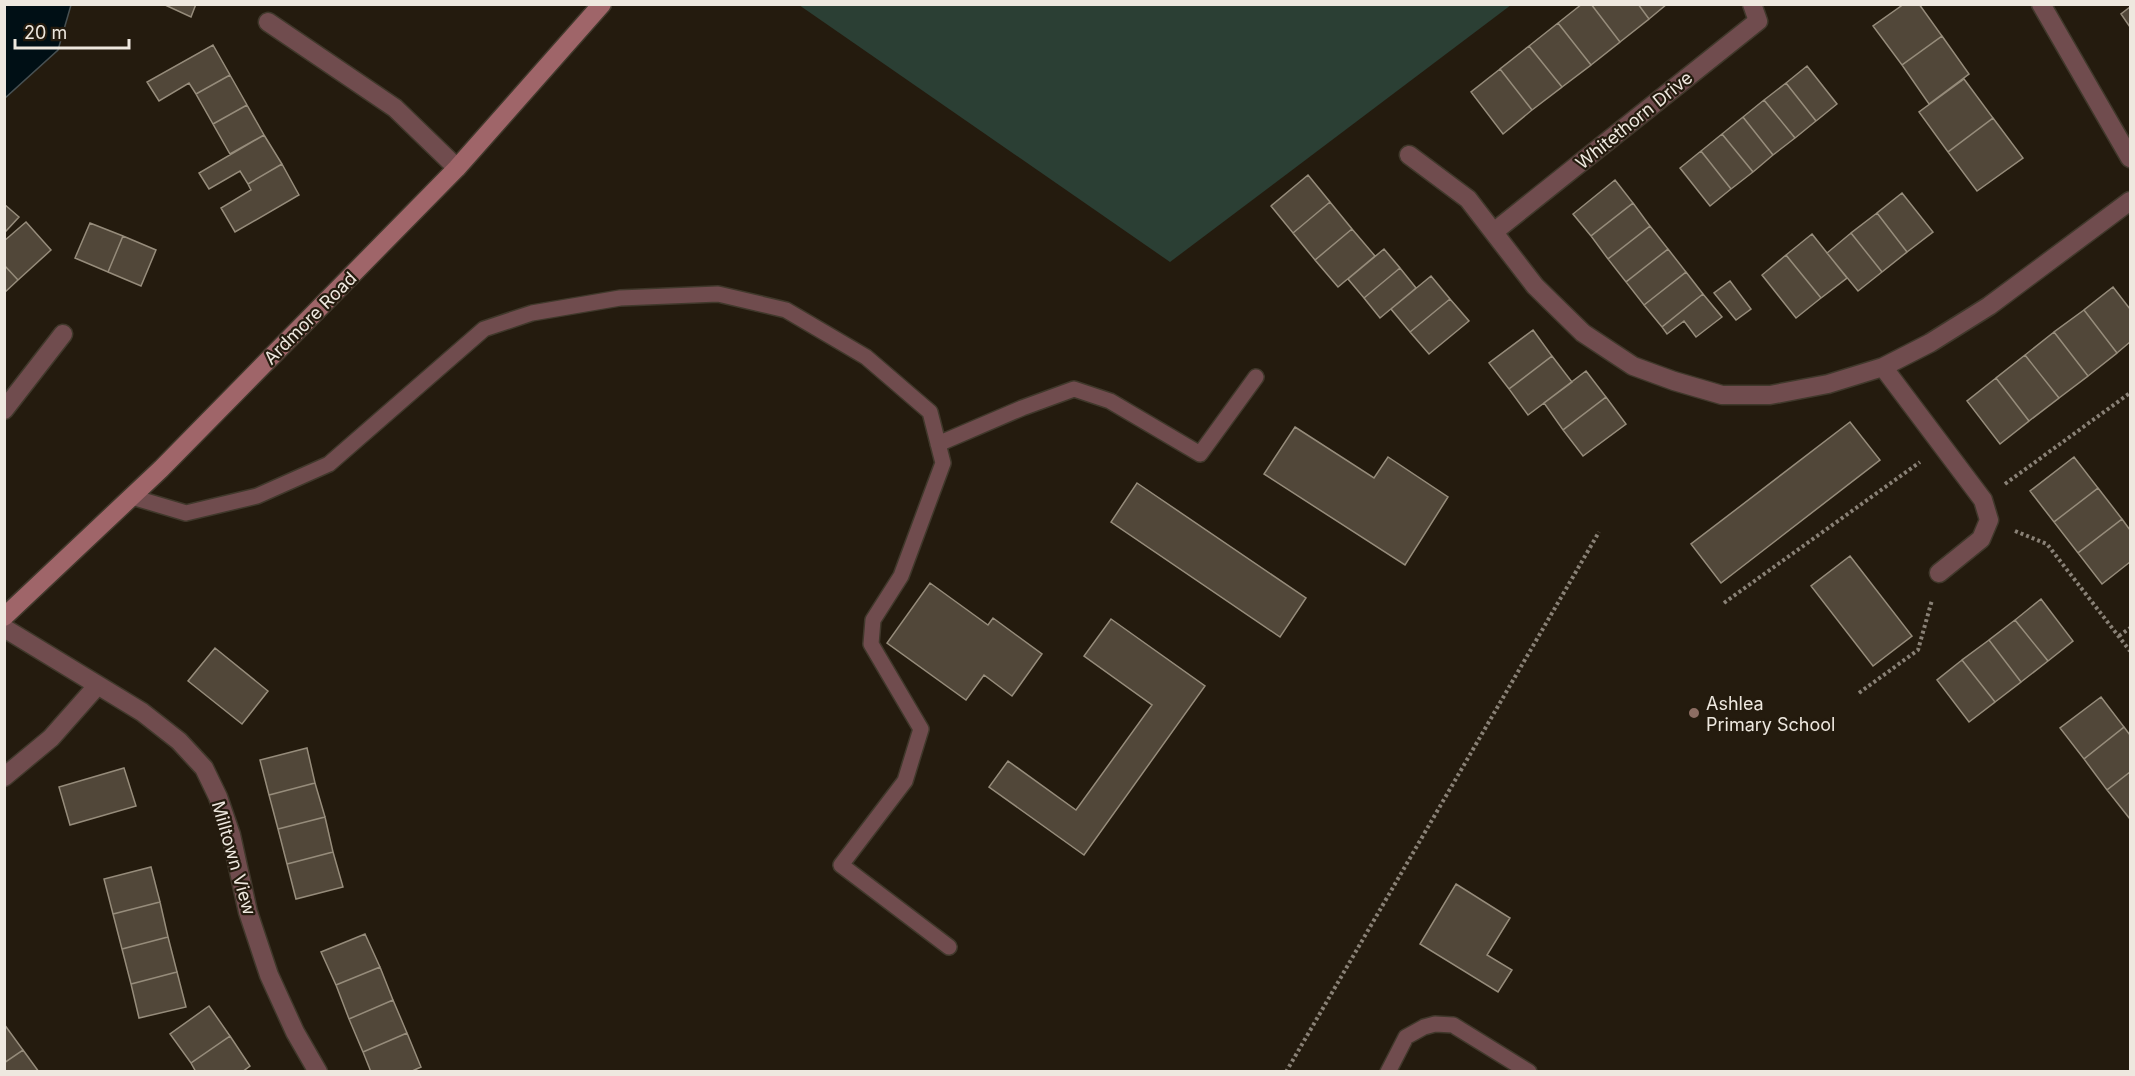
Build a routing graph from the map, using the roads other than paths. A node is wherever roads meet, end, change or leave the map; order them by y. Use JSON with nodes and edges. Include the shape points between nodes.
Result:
{"nodes":[{"id":1,"x":602,"y":4,"type":"edge"},
{"id":2,"x":1752,"y":4,"type":"edge"},
{"id":3,"x":2041,"y":4,"type":"edge"},
{"id":4,"x":268,"y":22,"type":"dead end"},
{"id":5,"x":1409,"y":155,"type":"dead end"},
{"id":6,"x":2130,"y":158,"type":"edge"},
{"id":7,"x":458,"y":168,"type":"junction"},
{"id":8,"x":2130,"y":201,"type":"edge"},
{"id":9,"x":1495,"y":231,"type":"junction"},
{"id":10,"x":63,"y":334,"type":"dead end"},
{"id":11,"x":1883,"y":367,"type":"junction"},
{"id":12,"x":1256,"y":377,"type":"dead end"},
{"id":13,"x":4,"y":410,"type":"edge"},
{"id":14,"x":938,"y":444,"type":"junction"},
{"id":15,"x":132,"y":497,"type":"junction"},
{"id":16,"x":1939,"y":573,"type":"road end"},
{"id":17,"x":4,"y":617,"type":"edge"},
{"id":18,"x":4,"y":628,"type":"edge"},
{"id":19,"x":97,"y":686,"type":"junction"},
{"id":20,"x":4,"y":777,"type":"edge"},
{"id":21,"x":949,"y":947,"type":"dead end"},
{"id":22,"x":318,"y":1071,"type":"edge"},
{"id":23,"x":1388,"y":1071,"type":"edge"},
{"id":24,"x":1529,"y":1071,"type":"edge"}],
"edges":[{"from":1,"to":7,"type":"street","name":"Ardmore Road"},
{"from":2,"to":9,"type":"street","name":"Whitethorn Drive","via":[[1758,21]]},
{"from":3,"to":6,"type":"street"},
{"from":4,"to":7,"type":"street","via":[[395,108]]},
{"from":5,"to":9,"type":"street","via":[[1468,199]]},
{"from":7,"to":15,"type":"street","name":"Ardmore Road"},
{"from":8,"to":11,"type":"street","via":[[1989,306]]},
{"from":9,"to":11,"type":"street","via":[[1535,285],[1583,333],[1632,366],[1674,381],[1722,394],[1770,395],[1828,384]]},
{"from":10,"to":13,"type":"street"},
{"from":11,"to":16,"type":"street","via":[[1983,500],[1989,520],[1981,539]]},
{"from":12,"to":14,"type":"lane","via":[[1200,454],[1110,401],[1074,389]]},
{"from":14,"to":15,"type":"lane","via":[[930,412],[866,357],[786,310],[718,294],[620,298],[532,313],[484,329],[329,464],[257,496],[186,513]]},
{"from":14,"to":21,"type":"lane","via":[[943,464],[901,576],[873,620],[871,644],[921,729],[905,781],[841,865]]},
{"from":15,"to":17,"type":"street","name":"Ardmore Road"},
{"from":18,"to":19,"type":"street","name":"Milltown View"},
{"from":19,"to":20,"type":"street","via":[[51,738]]},
{"from":19,"to":22,"type":"street","name":"Milltown View","via":[[142,712],[179,741],[204,768],[231,836],[248,912],[269,975]]},
{"from":23,"to":24,"type":"lane","via":[[1406,1037],[1435,1024],[1453,1025]]}]}
